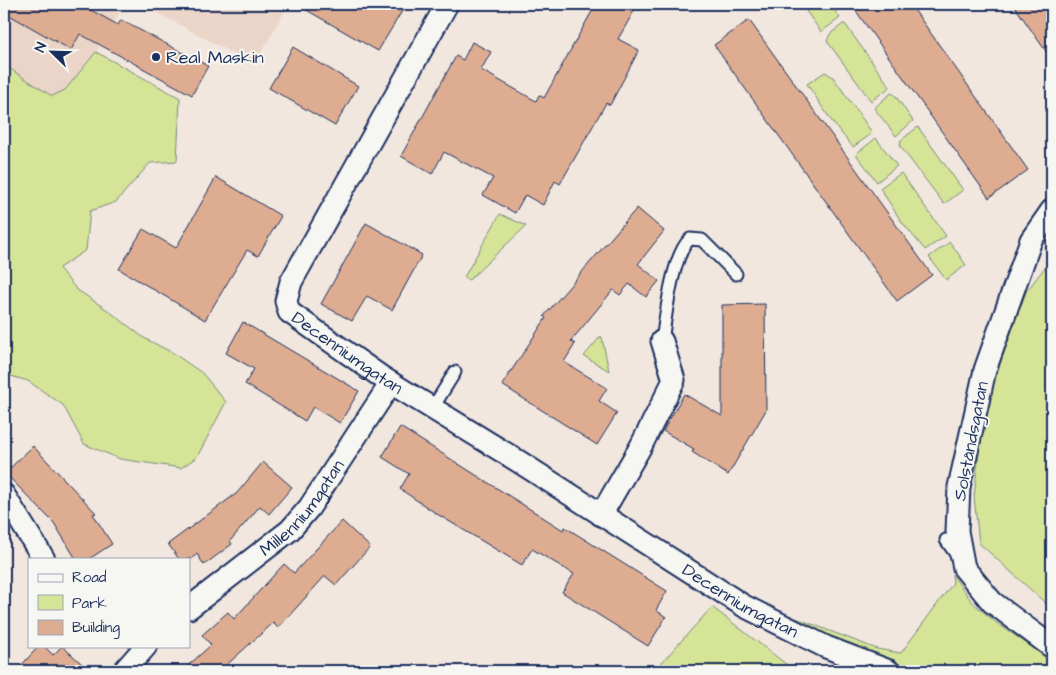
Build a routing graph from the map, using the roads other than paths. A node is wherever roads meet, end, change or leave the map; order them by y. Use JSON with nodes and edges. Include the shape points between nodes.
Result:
{"nodes":[{"id":1,"x":447,"y":4,"type":"edge"},
{"id":2,"x":1052,"y":210,"type":"edge"},
{"id":3,"x":736,"y":274,"type":"dead end"},
{"id":4,"x":662,"y":341,"type":"joint"},
{"id":5,"x":455,"y":372,"type":"dead end"},
{"id":6,"x":391,"y":383,"type":"junction"},
{"id":7,"x":432,"y":409,"type":"junction"},
{"id":8,"x":4,"y":496,"type":"edge"},
{"id":9,"x":601,"y":515,"type":"junction"},
{"id":10,"x":946,"y":540,"type":"dead end"},
{"id":11,"x":43,"y":558,"type":"edge"},
{"id":12,"x":964,"y":568,"type":"junction"},
{"id":13,"x":190,"y":607,"type":"edge"},
{"id":14,"x":1052,"y":647,"type":"edge"},
{"id":15,"x":888,"y":671,"type":"edge"}],
"edges":[{"from":1,"to":6,"type":"street","name":"Decenniumgatan","via":[[287,292],[286,306],[295,317]]},
{"from":2,"to":12,"type":"street","name":"Solståndsgatan","via":[[1031,240],[985,370],[959,487],[957,531]]},
{"from":3,"to":4,"type":"lane","via":[[702,240],[690,239],[680,256],[670,292]]},
{"from":4,"to":9,"type":"street","via":[[674,380]]},
{"from":5,"to":7,"type":"lane"},
{"from":6,"to":7,"type":"street","name":"Decenniumgatan"},
{"from":6,"to":13,"type":"street","name":"Millenniumgatan","via":[[314,501],[290,530]]},
{"from":7,"to":9,"type":"street","name":"Decenniumgatan"},
{"from":8,"to":11,"type":"street"},
{"from":9,"to":15,"type":"street","name":"Decenniumgatan","via":[[744,606],[826,648]]},
{"from":10,"to":12,"type":"lane"},
{"from":12,"to":14,"type":"street","name":"Solståndsgatan","via":[[992,602]]}]}
